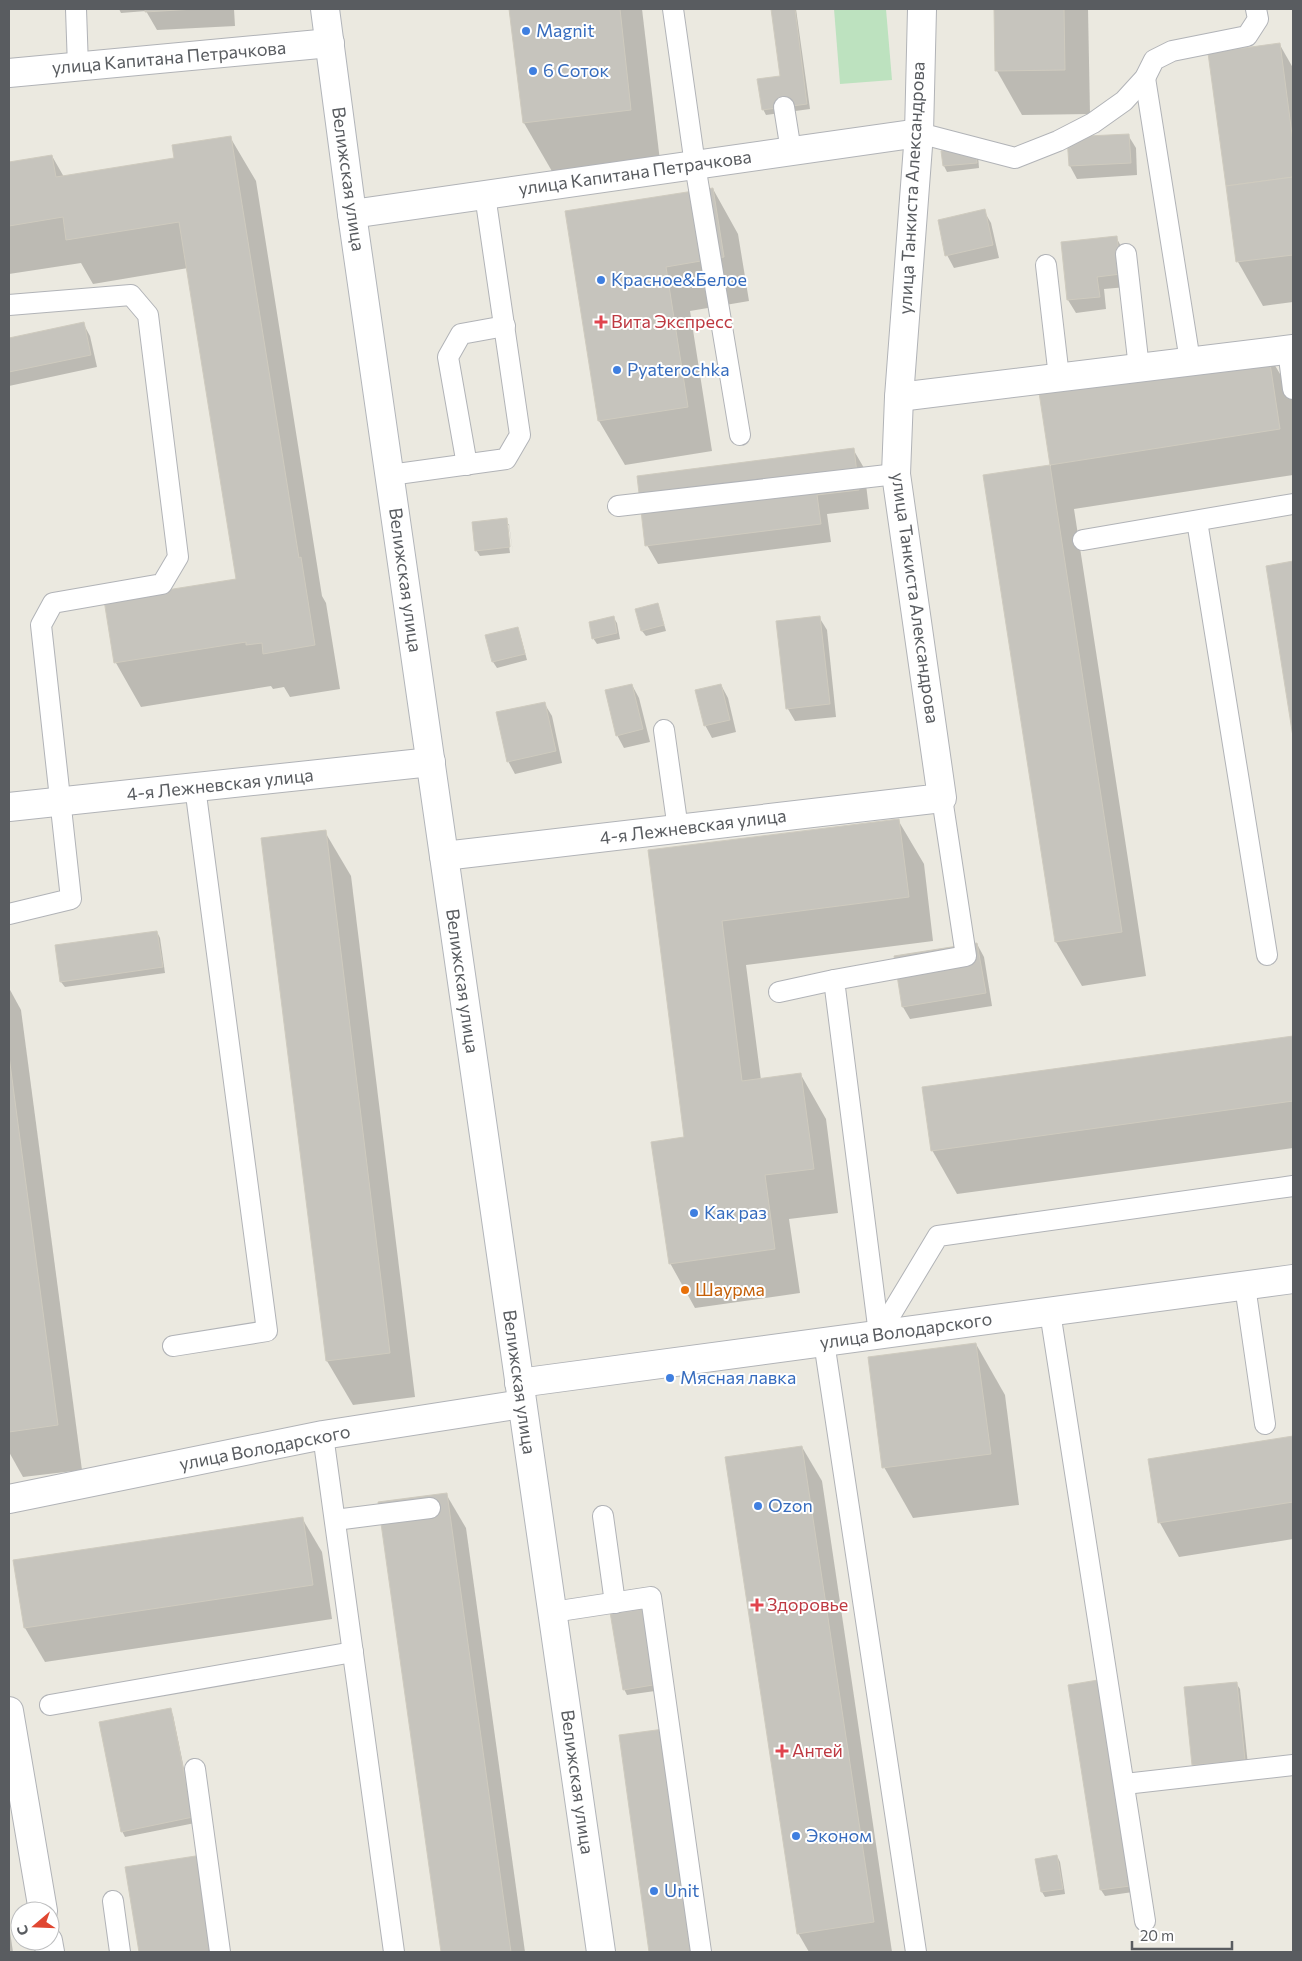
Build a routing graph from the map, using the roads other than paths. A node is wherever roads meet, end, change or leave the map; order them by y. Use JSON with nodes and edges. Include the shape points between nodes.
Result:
{"nodes":[{"id":1,"x":76,"y":9,"type":"edge"},
{"id":2,"x":325,"y":9,"type":"edge"},
{"id":3,"x":673,"y":9,"type":"edge"},
{"id":4,"x":922,"y":9,"type":"edge"},
{"id":5,"x":1256,"y":9,"type":"edge"},
{"id":6,"x":330,"y":43,"type":"junction"},
{"id":7,"x":78,"y":67,"type":"junction"},
{"id":8,"x":9,"y":74,"type":"edge"},
{"id":9,"x":1145,"y":78,"type":"junction"},
{"id":10,"x":784,"y":107,"type":"dead end"},
{"id":11,"x":918,"y":133,"type":"junction"},
{"id":12,"x":791,"y":151,"type":"junction"},
{"id":13,"x":695,"y":165,"type":"junction"},
{"id":14,"x":485,"y":195,"type":"junction"},
{"id":15,"x":352,"y":214,"type":"junction"},
{"id":16,"x":1126,"y":254,"type":"dead end"},
{"id":17,"x":1046,"y":266,"type":"dead end"},
{"id":18,"x":9,"y":305,"type":"edge"},
{"id":19,"x":504,"y":326,"type":"junction"},
{"id":20,"x":1291,"y":349,"type":"edge"},
{"id":21,"x":1190,"y":361,"type":"junction"},
{"id":22,"x":1138,"y":368,"type":"junction"},
{"id":23,"x":1059,"y":377,"type":"junction"},
{"id":24,"x":1293,"y":389,"type":"edge"},
{"id":25,"x":899,"y":397,"type":"junction"},
{"id":26,"x":740,"y":435,"type":"dead end"},
{"id":27,"x":467,"y":466,"type":"junction"},
{"id":28,"x":896,"y":474,"type":"junction"},
{"id":29,"x":390,"y":475,"type":"junction"},
{"id":30,"x":1293,"y":504,"type":"edge"},
{"id":31,"x":618,"y":506,"type":"dead end"},
{"id":32,"x":1197,"y":521,"type":"junction"},
{"id":33,"x":1083,"y":540,"type":"dead end"},
{"id":34,"x":664,"y":730,"type":"dead end"},
{"id":35,"x":431,"y":762,"type":"junction"},
{"id":36,"x":195,"y":787,"type":"junction"},
{"id":37,"x":942,"y":798,"type":"junction"},
{"id":38,"x":61,"y":801,"type":"junction"},
{"id":39,"x":9,"y":807,"type":"edge"},
{"id":40,"x":678,"y":829,"type":"junction"},
{"id":41,"x":444,"y":856,"type":"junction"},
{"id":42,"x":9,"y":914,"type":"edge"},
{"id":43,"x":1267,"y":955,"type":"dead end"},
{"id":44,"x":834,"y":980,"type":"junction"},
{"id":45,"x":778,"y":992,"type":"dead end"},
{"id":46,"x":1293,"y":1186,"type":"edge"},
{"id":47,"x":1293,"y":1279,"type":"edge"},
{"id":48,"x":1245,"y":1286,"type":"junction"},
{"id":49,"x":1050,"y":1312,"type":"junction"},
{"id":50,"x":879,"y":1334,"type":"junction"},
{"id":51,"x":824,"y":1342,"type":"junction"},
{"id":52,"x":172,"y":1346,"type":"dead end"},
{"id":53,"x":520,"y":1393,"type":"junction"},
{"id":54,"x":1265,"y":1424,"type":"dead end"},
{"id":55,"x":323,"y":1435,"type":"junction"},
{"id":56,"x":9,"y":1499,"type":"edge"},
{"id":57,"x":430,"y":1508,"type":"dead end"},
{"id":58,"x":603,"y":1516,"type":"dead end"},
{"id":59,"x":335,"y":1520,"type":"junction"},
{"id":60,"x":615,"y":1603,"type":"junction"},
{"id":61,"x":553,"y":1612,"type":"junction"},
{"id":62,"x":353,"y":1652,"type":"junction"},
{"id":63,"x":50,"y":1705,"type":"dead end"},
{"id":64,"x":9,"y":1713,"type":"edge"},
{"id":65,"x":1293,"y":1765,"type":"edge"},
{"id":66,"x":195,"y":1770,"type":"dead end"},
{"id":67,"x":1125,"y":1784,"type":"junction"},
{"id":68,"x":41,"y":1901,"type":"edge"},
{"id":69,"x":113,"y":1901,"type":"dead end"},
{"id":70,"x":1145,"y":1921,"type":"dead end"},
{"id":71,"x":120,"y":1952,"type":"edge"},
{"id":72,"x":220,"y":1952,"type":"edge"},
{"id":73,"x":394,"y":1952,"type":"edge"},
{"id":74,"x":601,"y":1952,"type":"edge"},
{"id":75,"x":701,"y":1952,"type":"edge"},
{"id":76,"x":916,"y":1952,"type":"edge"}],
"edges":[{"from":1,"to":7,"type":"lane"},
{"from":2,"to":6,"type":"street","name":"Велижская улица"},
{"from":3,"to":13,"type":"lane"},
{"from":4,"to":11,"type":"street","name":"улица Танкиста Александрова"},
{"from":5,"to":9,"type":"lane","via":[[1258,19],[1247,36],[1172,51],[1154,60]]},
{"from":6,"to":7,"type":"street","name":"улица Капитана Петрачкова"},
{"from":6,"to":15,"type":"street","name":"Велижская улица"},
{"from":7,"to":8,"type":"street","name":"улица Капитана Петрачкова"},
{"from":9,"to":11,"type":"lane","via":[[1124,101],[1092,123],[1015,158]]},
{"from":9,"to":21,"type":"lane"},
{"from":10,"to":12,"type":"lane"},
{"from":11,"to":12,"type":"street","name":"улица Капитана Петрачкова"},
{"from":11,"to":25,"type":"street","name":"улица Танкиста Александрова"},
{"from":12,"to":13,"type":"street","name":"улица Капитана Петрачкова"},
{"from":13,"to":14,"type":"street","name":"улица Капитана Петрачкова"},
{"from":13,"to":26,"type":"lane"},
{"from":14,"to":15,"type":"street","name":"улица Капитана Петрачкова"},
{"from":14,"to":19,"type":"lane"},
{"from":15,"to":29,"type":"street","name":"Велижская улица"},
{"from":16,"to":22,"type":"lane"},
{"from":17,"to":23,"type":"lane"},
{"from":18,"to":38,"type":"lane","via":[[131,295],[148,315],[178,557],[162,584],[53,603],[41,625]]},
{"from":19,"to":27,"type":"lane","via":[[520,435],[506,459]]},
{"from":19,"to":27,"type":"lane","via":[[461,334],[448,357]]},
{"from":20,"to":21,"type":"street"},
{"from":20,"to":24,"type":"lane"},
{"from":21,"to":22,"type":"street"},
{"from":22,"to":23,"type":"street"},
{"from":23,"to":25,"type":"street"},
{"from":25,"to":28,"type":"street","name":"улица Танкиста Александрова"},
{"from":27,"to":29,"type":"lane"},
{"from":28,"to":31,"type":"lane"},
{"from":28,"to":37,"type":"street","name":"улица Танкиста Александрова"},
{"from":29,"to":35,"type":"street","name":"Велижская улица"},
{"from":30,"to":32,"type":"lane"},
{"from":32,"to":33,"type":"lane"},
{"from":32,"to":43,"type":"lane"},
{"from":34,"to":40,"type":"lane"},
{"from":35,"to":36,"type":"street","name":"4-я Лежневская улица"},
{"from":35,"to":41,"type":"street","name":"Велижская улица"},
{"from":36,"to":38,"type":"street","name":"4-я Лежневская улица"},
{"from":36,"to":52,"type":"lane","via":[[267,1331]]},
{"from":37,"to":40,"type":"street","name":"4-я Лежневская улица"},
{"from":37,"to":44,"type":"lane","via":[[966,956]]},
{"from":38,"to":39,"type":"street","name":"4-я Лежневская улица"},
{"from":38,"to":42,"type":"lane","via":[[71,899]]},
{"from":40,"to":41,"type":"street","name":"4-я Лежневская улица"},
{"from":41,"to":53,"type":"street","name":"Велижская улица"},
{"from":44,"to":45,"type":"lane"},
{"from":44,"to":50,"type":"lane"},
{"from":46,"to":50,"type":"lane","via":[[938,1236]]},
{"from":47,"to":48,"type":"street","name":"улица Володарского"},
{"from":48,"to":49,"type":"street","name":"улица Володарского"},
{"from":48,"to":54,"type":"lane"},
{"from":49,"to":50,"type":"street","name":"улица Володарского"},
{"from":49,"to":67,"type":"lane"},
{"from":50,"to":51,"type":"street","name":"улица Володарского"},
{"from":51,"to":53,"type":"street","name":"улица Володарского"},
{"from":51,"to":76,"type":"lane"},
{"from":53,"to":55,"type":"street","name":"улица Володарского"},
{"from":53,"to":61,"type":"street","name":"Велижская улица"},
{"from":55,"to":56,"type":"street","name":"улица Володарского"},
{"from":55,"to":59,"type":"lane"},
{"from":57,"to":59,"type":"lane"},
{"from":58,"to":60,"type":"lane"},
{"from":59,"to":62,"type":"lane"},
{"from":60,"to":61,"type":"lane"},
{"from":60,"to":75,"type":"lane","via":[[651,1597]]},
{"from":61,"to":74,"type":"street","name":"Велижская улица"},
{"from":62,"to":63,"type":"lane"},
{"from":62,"to":73,"type":"lane"},
{"from":64,"to":68,"type":"street"},
{"from":65,"to":67,"type":"lane"},
{"from":66,"to":72,"type":"lane"},
{"from":67,"to":70,"type":"lane"},
{"from":69,"to":71,"type":"lane"}]}
